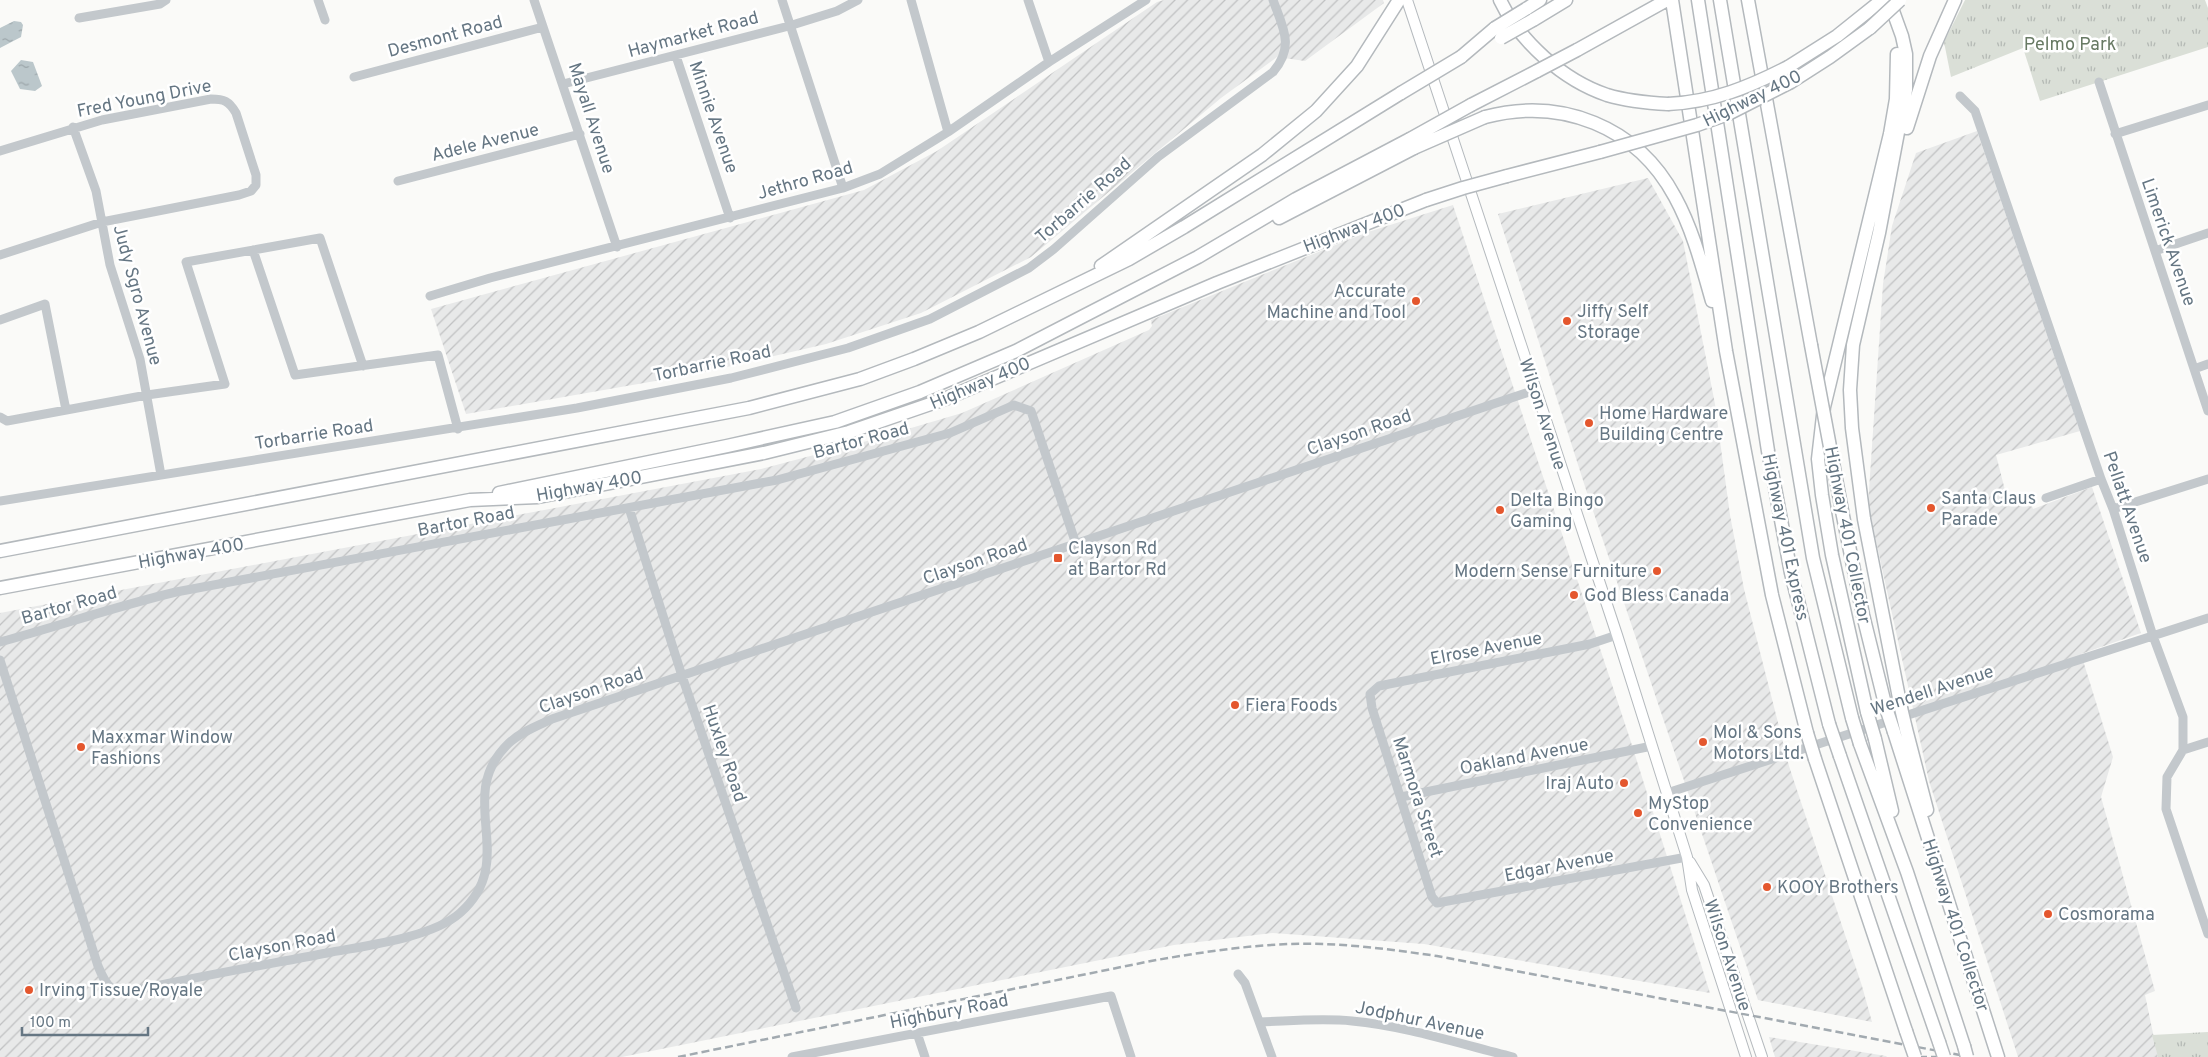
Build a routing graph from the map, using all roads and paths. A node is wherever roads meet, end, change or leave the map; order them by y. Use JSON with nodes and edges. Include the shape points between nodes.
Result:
{"nodes":[{"id":1,"x":166,"y":0,"type":"edge"},
{"id":2,"x":318,"y":0,"type":"edge"},
{"id":3,"x":534,"y":0,"type":"edge"},
{"id":4,"x":782,"y":0,"type":"edge"},
{"id":5,"x":858,"y":0,"type":"edge"},
{"id":6,"x":911,"y":0,"type":"edge"},
{"id":7,"x":1028,"y":0,"type":"edge"},
{"id":8,"x":1146,"y":0,"type":"edge"},
{"id":9,"x":1274,"y":0,"type":"edge"},
{"id":10,"x":1399,"y":0,"type":"edge"},
{"id":11,"x":1407,"y":0,"type":"edge"},
{"id":12,"x":1500,"y":0,"type":"edge"},
{"id":13,"x":1540,"y":0,"type":"edge"},
{"id":14,"x":1566,"y":0,"type":"edge"},
{"id":15,"x":1667,"y":0,"type":"edge"},
{"id":16,"x":1672,"y":0,"type":"edge"},
{"id":17,"x":1698,"y":0,"type":"edge"},
{"id":18,"x":1720,"y":0,"type":"edge"},
{"id":19,"x":1748,"y":0,"type":"edge"},
{"id":20,"x":1882,"y":0,"type":"edge"},
{"id":21,"x":1889,"y":0,"type":"edge"},
{"id":22,"x":1900,"y":0,"type":"edge"},
{"id":23,"x":1955,"y":0,"type":"edge"},
{"id":24,"x":1529,"y":14,"type":"junction"},
{"id":25,"x":1895,"y":14,"type":"junction"},
{"id":26,"x":79,"y":18,"type":"dead end"},
{"id":27,"x":325,"y":20,"type":"dead end"},
{"id":28,"x":789,"y":26,"type":"junction"},
{"id":29,"x":544,"y":27,"type":"junction"},
{"id":30,"x":676,"y":56,"type":"junction"},
{"id":31,"x":1049,"y":62,"type":"junction"},
{"id":32,"x":354,"y":77,"type":"dead end"},
{"id":33,"x":2099,"y":82,"type":"dead end"},
{"id":34,"x":564,"y":84,"type":"junction"},
{"id":35,"x":1960,"y":96,"type":"dead end"},
{"id":36,"x":2208,"y":105,"type":"edge"},
{"id":37,"x":73,"y":127,"type":"junction"},
{"id":38,"x":948,"y":132,"type":"junction"},
{"id":39,"x":580,"y":134,"type":"junction"},
{"id":40,"x":2115,"y":134,"type":"junction"},
{"id":41,"x":1412,"y":143,"type":"junction"},
{"id":42,"x":0,"y":151,"type":"edge"},
{"id":43,"x":398,"y":181,"type":"dead end"},
{"id":44,"x":843,"y":188,"type":"junction"},
{"id":45,"x":1883,"y":212,"type":"junction"},
{"id":46,"x":730,"y":218,"type":"junction"},
{"id":47,"x":102,"y":222,"type":"junction"},
{"id":48,"x":2208,"y":233,"type":"edge"},
{"id":49,"x":617,"y":247,"type":"junction"},
{"id":50,"x":253,"y":250,"type":"junction"},
{"id":51,"x":2155,"y":251,"type":"junction"},
{"id":52,"x":0,"y":255,"type":"edge"},
{"id":53,"x":1074,"y":285,"type":"junction"},
{"id":54,"x":430,"y":296,"type":"dead end"},
{"id":55,"x":0,"y":320,"type":"edge"},
{"id":56,"x":1726,"y":352,"type":"junction"},
{"id":57,"x":2208,"y":364,"type":"edge"},
{"id":58,"x":363,"y":366,"type":"junction"},
{"id":59,"x":2194,"y":369,"type":"junction"},
{"id":60,"x":1535,"y":390,"type":"junction"},
{"id":61,"x":147,"y":395,"type":"junction"},
{"id":62,"x":66,"y":410,"type":"junction"},
{"id":63,"x":2208,"y":411,"type":"edge"},
{"id":64,"x":0,"y":417,"type":"edge"},
{"id":65,"x":458,"y":429,"type":"junction"},
{"id":66,"x":161,"y":474,"type":"junction"},
{"id":67,"x":2101,"y":479,"type":"junction"},
{"id":68,"x":2208,"y":479,"type":"edge"},
{"id":69,"x":2046,"y":498,"type":"dead end"},
{"id":70,"x":470,"y":500,"type":"junction"},
{"id":71,"x":0,"y":502,"type":"edge"},
{"id":72,"x":629,"y":508,"type":"junction"},
{"id":73,"x":2113,"y":508,"type":"junction"},
{"id":74,"x":1076,"y":544,"type":"junction"},
{"id":75,"x":0,"y":551,"type":"edge"},
{"id":76,"x":0,"y":588,"type":"edge"},
{"id":77,"x":2208,"y":618,"type":"edge"},
{"id":78,"x":1618,"y":635,"type":"junction"},
{"id":79,"x":2154,"y":636,"type":"junction"},
{"id":80,"x":0,"y":642,"type":"edge"},
{"id":81,"x":0,"y":660,"type":"edge"},
{"id":82,"x":682,"y":676,"type":"junction"},
{"id":83,"x":1370,"y":700,"type":"joint"},
{"id":84,"x":1900,"y":731,"type":"junction"},
{"id":85,"x":2208,"y":742,"type":"edge"},
{"id":86,"x":1652,"y":746,"type":"junction"},
{"id":87,"x":2184,"y":750,"type":"junction"},
{"id":88,"x":1667,"y":793,"type":"junction"},
{"id":89,"x":1402,"y":797,"type":"junction"},
{"id":90,"x":1687,"y":857,"type":"junction"},
{"id":91,"x":1907,"y":872,"type":"junction"},
{"id":92,"x":1438,"y":903,"type":"joint"},
{"id":93,"x":2208,"y":934,"type":"edge"},
{"id":94,"x":1238,"y":974,"type":"dead end"},
{"id":95,"x":796,"y":1008,"type":"dead end"},
{"id":96,"x":1260,"y":1022,"type":"junction"},
{"id":97,"x":917,"y":1033,"type":"junction"},
{"id":98,"x":1966,"y":1052,"type":"edge"},
{"id":99,"x":1998,"y":1055,"type":"edge"},
{"id":100,"x":792,"y":1057,"type":"edge"},
{"id":101,"x":925,"y":1057,"type":"edge"},
{"id":102,"x":1132,"y":1057,"type":"edge"},
{"id":103,"x":1272,"y":1057,"type":"edge"},
{"id":104,"x":1513,"y":1057,"type":"edge"},
{"id":105,"x":1746,"y":1057,"type":"edge"},
{"id":106,"x":1762,"y":1057,"type":"edge"},
{"id":107,"x":1915,"y":1057,"type":"edge"},
{"id":108,"x":1944,"y":1057,"type":"edge"}],
"edges":[{"from":1,"to":26,"type":"street","via":[[160,4]]},
{"from":2,"to":27,"type":"street"},
{"from":3,"to":29,"type":"street","name":"Mayall Avenue"},
{"from":4,"to":28,"type":"street"},
{"from":5,"to":28,"type":"street","name":"Haymarket Road","via":[[837,11]]},
{"from":6,"to":38,"type":"street"},
{"from":7,"to":31,"type":"street"},
{"from":8,"to":31,"type":"street","name":"Jethro Road"},
{"from":9,"to":65,"type":"street","name":"Torbarrie Road","via":[[1286,45],[1285,55],[1273,72],[1158,156],[1029,268],[930,319],[848,348],[731,378]]},
{"from":10,"to":53,"type":"highway","via":[[1357,66],[1316,111],[1262,155]]},
{"from":11,"to":60,"type":"main road","name":"Wilson Avenue"},
{"from":12,"to":20,"type":"highway","bridge":true,"via":[[1531,44],[1575,80],[1610,96],[1668,104],[1723,96],[1788,67],[1837,36]]},
{"from":13,"to":24,"type":"highway"},
{"from":14,"to":24,"type":"highway"},
{"from":15,"to":41,"type":"highway","bridge":true,"via":[[1471,105]]},
{"from":16,"to":56,"type":"highway"},
{"from":17,"to":108,"type":"highway","name":"Highway 401 Express","bridge":true,"via":[[1768,452],[1791,573],[1840,756]]},
{"from":18,"to":91,"type":"highway","name":"Highway 401 Express","bridge":true,"via":[[1813,558],[1852,718]]},
{"from":19,"to":84,"type":"highway","name":"Highway 401 Collector","bridge":true,"via":[[1863,615],[1886,708]]},
{"from":21,"to":25,"type":"highway"},
{"from":22,"to":70,"type":"highway","name":"Highway 400","bridge":true,"via":[[1870,28],[1830,57],[1791,82],[1728,114],[1426,200],[1226,280],[945,399],[850,432],[764,453],[538,497]]},
{"from":23,"to":45,"type":"highway","via":[[1922,78]]},
{"from":24,"to":53,"type":"highway","name":"Highway 400","bridge":true,"via":[[1184,227],[1129,259]]},
{"from":25,"to":45,"type":"highway","via":[[1906,54],[1906,90]]},
{"from":25,"to":91,"type":"highway","bridge":true,"via":[[1897,81],[1893,118],[1824,407],[1818,459],[1832,555]]},
{"from":28,"to":30,"type":"street","name":"Haymarket Road"},
{"from":28,"to":44,"type":"street"},
{"from":29,"to":32,"type":"street","name":"Desmont Road"},
{"from":29,"to":34,"type":"street","name":"Mayall Avenue"},
{"from":30,"to":34,"type":"street","name":"Haymarket Road"},
{"from":30,"to":46,"type":"street","name":"Minnie Avenue"},
{"from":31,"to":38,"type":"street","name":"Jethro Road"},
{"from":33,"to":40,"type":"street","name":"Limerick Avenue"},
{"from":34,"to":39,"type":"street","name":"Mayall Avenue"},
{"from":35,"to":67,"type":"street","name":"Pellatt Avenue","via":[[1975,111]]},
{"from":36,"to":40,"type":"street"},
{"from":37,"to":42,"type":"street","name":"Fred Young Drive"},
{"from":37,"to":47,"type":"street","name":"Judy Sgro Avenue","via":[[94,182]]},
{"from":37,"to":47,"type":"street","name":"Fred Young Drive","via":[[223,100],[230,103],[236,113],[256,175],[256,185],[251,191],[239,195]]},
{"from":38,"to":44,"type":"street","name":"Jethro Road","via":[[880,174]]},
{"from":39,"to":43,"type":"street","name":"Adele Avenue"},
{"from":39,"to":49,"type":"street","name":"Mayall Avenue"},
{"from":40,"to":51,"type":"street","name":"Limerick Avenue"},
{"from":41,"to":56,"type":"highway","bridge":true,"via":[[1484,117],[1528,110],[1572,115],[1621,136],[1664,180],[1683,212]]},
{"from":41,"to":70,"type":"highway","via":[[1299,209],[1235,236],[1016,351],[920,392],[835,422]]},
{"from":44,"to":46,"type":"street","name":"Jethro Road"},
{"from":45,"to":84,"type":"highway","bridge":true,"via":[[1853,345],[1850,390],[1864,519],[1901,708]]},
{"from":46,"to":49,"type":"street","name":"Jethro Road"},
{"from":47,"to":52,"type":"street"},
{"from":47,"to":61,"type":"street","name":"Judy Sgro Avenue","via":[[110,264],[136,346]]},
{"from":48,"to":51,"type":"street"},
{"from":49,"to":54,"type":"street","name":"Jethro Road"},
{"from":50,"to":58,"type":"street","via":[[295,375]]},
{"from":50,"to":58,"type":"street","via":[[320,238]]},
{"from":50,"to":61,"type":"street","via":[[186,262],[225,384]]},
{"from":51,"to":59,"type":"street","name":"Limerick Avenue"},
{"from":53,"to":75,"type":"highway","name":"Highway 400","via":[[979,332],[914,359],[860,379],[794,397]]},
{"from":55,"to":62,"type":"street","via":[[45,304]]},
{"from":56,"to":107,"type":"highway","bridge":true,"via":[[1772,595],[1807,733]]},
{"from":57,"to":59,"type":"street"},
{"from":58,"to":65,"type":"street","via":[[438,355]]},
{"from":59,"to":63,"type":"street","name":"Limerick Avenue"},
{"from":60,"to":74,"type":"street","name":"Clayson Road"},
{"from":60,"to":78,"type":"main road","name":"Wilson Avenue"},
{"from":61,"to":62,"type":"street"},
{"from":61,"to":66,"type":"street","name":"Judy Sgro Avenue"},
{"from":62,"to":64,"type":"street","via":[[7,421]]},
{"from":65,"to":66,"type":"street","name":"Torbarrie Road"},
{"from":66,"to":71,"type":"street","name":"Torbarrie Road"},
{"from":67,"to":69,"type":"street"},
{"from":67,"to":73,"type":"street","name":"Pellatt Avenue"},
{"from":68,"to":73,"type":"street"},
{"from":70,"to":76,"type":"highway","name":"Highway 400"},
{"from":72,"to":74,"type":"street","name":"Bartor Road","via":[[778,480],[868,456],[958,431],[1014,405],[1031,411]]},
{"from":72,"to":80,"type":"street","name":"Bartor Road","via":[[178,592]]},
{"from":72,"to":82,"type":"street","name":"Huxley Road"},
{"from":73,"to":79,"type":"street","name":"Pellatt Avenue"},
{"from":74,"to":82,"type":"street","name":"Clayson Road"},
{"from":77,"to":79,"type":"street","name":"Wendell Avenue"},
{"from":78,"to":83,"type":"street","name":"Elrose Avenue","via":[[1590,644],[1379,686],[1373,690]]},
{"from":78,"to":86,"type":"main road","name":"Wilson Avenue"},
{"from":79,"to":87,"type":"street","name":"Pellatt Avenue","via":[[2183,717]]},
{"from":79,"to":88,"type":"street","name":"Wendell Avenue"},
{"from":81,"to":82,"type":"street","name":"Clayson Road","via":[[98,966],[110,989],[116,992],[382,942],[447,922],[467,906],[483,881],[488,849],[484,790],[492,765],[509,743],[526,731],[552,720]]},
{"from":82,"to":95,"type":"street","name":"Huxley Road"},
{"from":83,"to":89,"type":"street","name":"Marmora Street"},
{"from":84,"to":99,"type":"highway","name":"Highway 401 Collector","via":[[1953,917]]},
{"from":85,"to":87,"type":"street"},
{"from":86,"to":88,"type":"main road","name":"Wilson Avenue"},
{"from":86,"to":89,"type":"street","name":"Oakland Avenue"},
{"from":87,"to":93,"type":"street","via":[[2167,777],[2166,809]]},
{"from":88,"to":90,"type":"main road","name":"Wilson Avenue"},
{"from":89,"to":92,"type":"street","name":"Marmora Street","via":[[1432,896]]},
{"from":90,"to":92,"type":"street","name":"Edgar Avenue"},
{"from":90,"to":105,"type":"main road","name":"Wilson Avenue","via":[[1692,890]]},
{"from":90,"to":106,"type":"main road","name":"Wilson Avenue","via":[[1704,885]]},
{"from":91,"to":98,"type":"highway","name":"Highway 401 Express"},
{"from":94,"to":96,"type":"street","via":[[1245,983]]},
{"from":96,"to":103,"type":"street"},
{"from":96,"to":104,"type":"street","name":"Jodphur Avenue","via":[[1325,1020],[1371,1023]]},
{"from":97,"to":100,"type":"street","name":"Highbury Road"},
{"from":97,"to":101,"type":"street"},
{"from":97,"to":102,"type":"street","name":"Highbury Road","via":[[1111,996]]}]}
